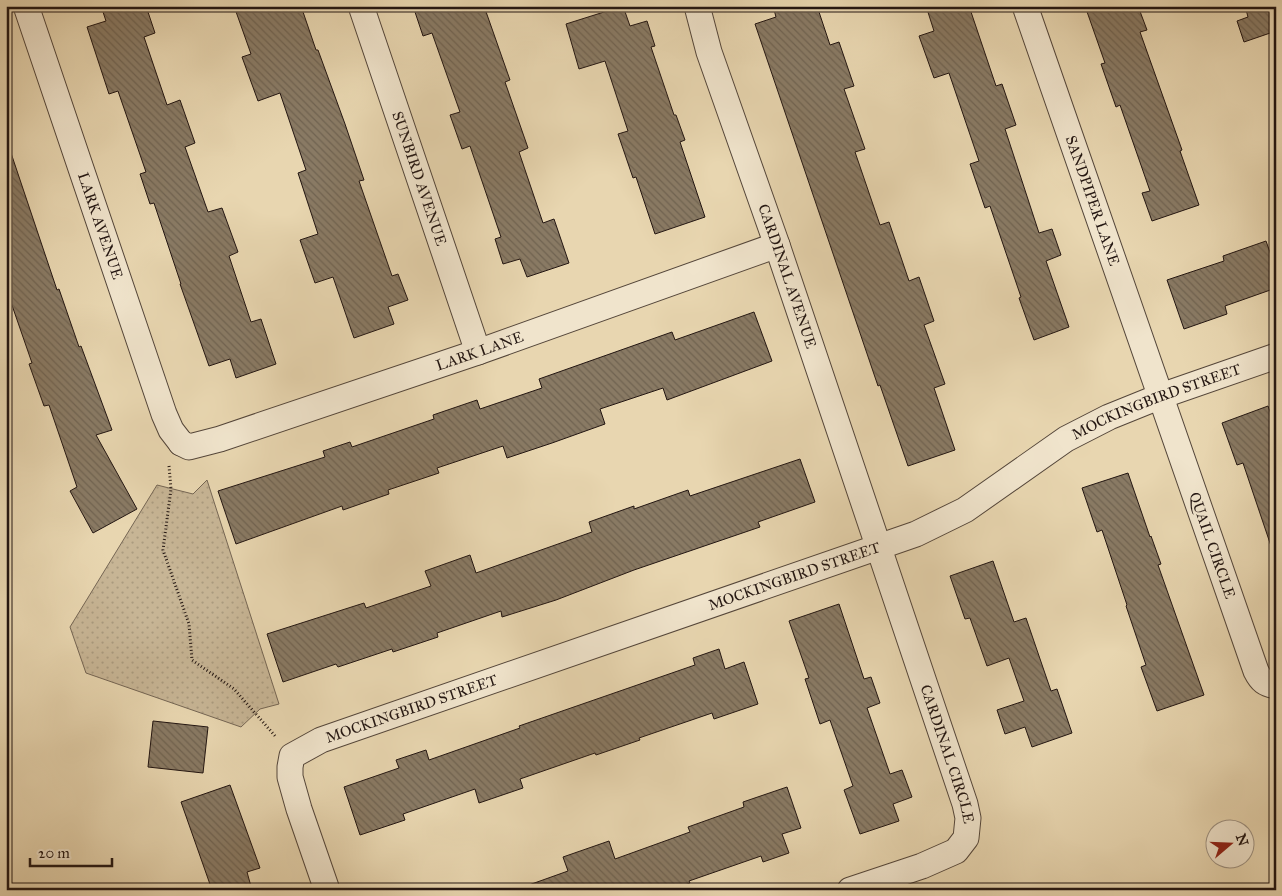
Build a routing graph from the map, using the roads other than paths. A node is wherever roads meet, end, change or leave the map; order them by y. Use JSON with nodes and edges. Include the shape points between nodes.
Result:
{"nodes":[{"id":1,"x":26,"y":6,"type":"edge"},
{"id":2,"x":361,"y":6,"type":"edge"},
{"id":3,"x":697,"y":6,"type":"edge"},
{"id":4,"x":1025,"y":6,"type":"edge"},
{"id":5,"x":776,"y":245,"type":"junction"},
{"id":6,"x":478,"y":352,"type":"junction"},
{"id":7,"x":1276,"y":356,"type":"edge"},
{"id":8,"x":1161,"y":396,"type":"junction"},
{"id":9,"x":174,"y":449,"type":"joint"},
{"id":10,"x":878,"y":547,"type":"junction"},
{"id":11,"x":1276,"y":686,"type":"edge"},
{"id":12,"x":327,"y":890,"type":"edge"},
{"id":13,"x":850,"y":890,"type":"edge"}],
"edges":[{"from":1,"to":9,"type":"street","name":"LARK AVENUE","via":[[171,430]]},
{"from":2,"to":6,"type":"street","name":"SUNBIRD AVENUE"},
{"from":3,"to":5,"type":"street","name":"CARDINAL AVENUE","via":[[709,52]]},
{"from":4,"to":8,"type":"street","name":"SANDPIPER LANE"},
{"from":5,"to":6,"type":"street","name":"LARK LANE"},
{"from":5,"to":10,"type":"street","name":"CARDINAL AVENUE"},
{"from":6,"to":9,"type":"street","name":"LARK LANE","via":[[220,439]]},
{"from":7,"to":8,"type":"street","name":"MOCKINGBIRD STREET"},
{"from":8,"to":10,"type":"street","name":"MOCKINGBIRD STREET","via":[[1066,439],[965,510],[916,534]]},
{"from":8,"to":11,"type":"street","name":"QUAIL CIRCLE","via":[[1256,671],[1266,684]]},
{"from":10,"to":12,"type":"street","name":"MOCKINGBIRD STREET","via":[[321,740],[292,756],[290,777]]},
{"from":10,"to":13,"type":"street","name":"CARDINAL CIRCLE","via":[[968,818],[966,838],[956,851]]}]}
